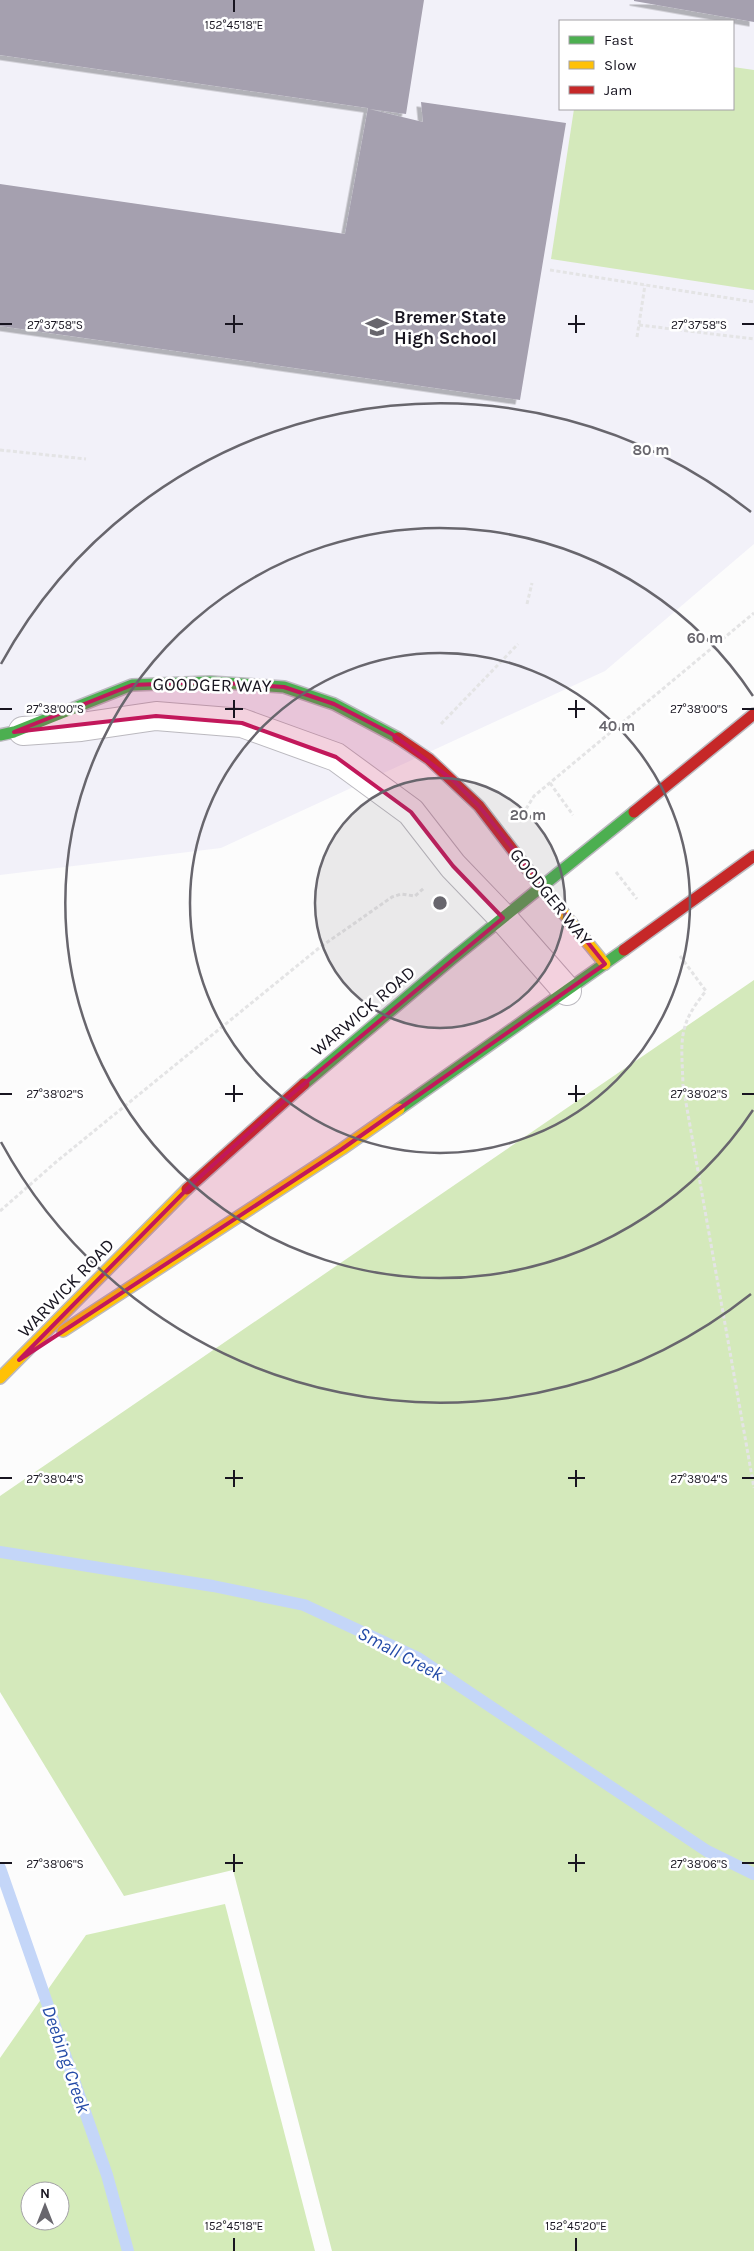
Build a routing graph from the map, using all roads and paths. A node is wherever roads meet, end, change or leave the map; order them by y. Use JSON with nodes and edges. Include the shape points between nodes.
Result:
{"nodes":[{"id":1,"x":550,"y":270,"type":"dead end"},
{"id":2,"x":645,"y":285,"type":"junction"},
{"id":3,"x":754,"y":302,"type":"edge"},
{"id":4,"x":639,"y":325,"type":"junction"},
{"id":5,"x":637,"y":338,"type":"dead end"},
{"id":6,"x":754,"y":339,"type":"edge"},
{"id":7,"x":0,"y":450,"type":"edge"},
{"id":8,"x":86,"y":459,"type":"dead end"},
{"id":9,"x":532,"y":583,"type":"dead end"},
{"id":10,"x":527,"y":604,"type":"dead end"},
{"id":11,"x":754,"y":613,"type":"edge"},
{"id":12,"x":518,"y":644,"type":"dead end"},
{"id":13,"x":754,"y":714,"type":"edge"},
{"id":14,"x":439,"y":726,"type":"dead end"},
{"id":15,"x":7,"y":733,"type":"edge"},
{"id":16,"x":550,"y":784,"type":"junction"},
{"id":17,"x":524,"y":812,"type":"dead end"},
{"id":18,"x":595,"y":843,"type":"junction"},
{"id":19,"x":754,"y":856,"type":"edge"},
{"id":20,"x":541,"y":887,"type":"junction"},
{"id":21,"x":415,"y":896,"type":"dead end"},
{"id":22,"x":503,"y":918,"type":"junction"},
{"id":23,"x":658,"y":927,"type":"junction"},
{"id":24,"x":605,"y":964,"type":"junction"},
{"id":25,"x":567,"y":991,"type":"junction"},
{"id":26,"x":0,"y":1210,"type":"edge"},
{"id":27,"x":19,"y":1360,"type":"junction"},
{"id":28,"x":0,"y":1378,"type":"edge"},
{"id":29,"x":754,"y":1488,"type":"edge"}],
"edges":[{"from":1,"to":2,"type":"path"},
{"from":2,"to":3,"type":"path"},
{"from":2,"to":4,"type":"path"},
{"from":4,"to":5,"type":"path"},
{"from":4,"to":6,"type":"path"},
{"from":7,"to":8,"type":"path"},
{"from":9,"to":10,"type":"path"},
{"from":11,"to":16,"type":"path"},
{"from":12,"to":14,"type":"path"},
{"from":13,"to":18,"type":"main road","name":"WARWICK ROAD"},
{"from":15,"to":20,"type":"main road","name":"GOODGER WAY","via":[[132,685],[210,682],[284,686],[334,704],[392,734],[429,759],[479,806]]},
{"from":15,"to":22,"type":"street","name":"GOODGER WAY","via":[[156,716],[242,723],[336,757],[411,812],[453,866]]},
{"from":16,"to":17,"type":"path","via":[[534,796]]},
{"from":16,"to":18,"type":"path"},
{"from":18,"to":20,"type":"main road","name":"WARWICK ROAD"},
{"from":18,"to":23,"type":"path"},
{"from":19,"to":23,"type":"main road","name":"WARWICK ROAD"},
{"from":20,"to":22,"type":"main road","name":"WARWICK ROAD"},
{"from":20,"to":24,"type":"main road","name":"GOODGER WAY"},
{"from":21,"to":26,"type":"path","via":[[401,894],[392,897],[319,948]]},
{"from":22,"to":25,"type":"street","name":"GOODGER WAY"},
{"from":22,"to":27,"type":"main road","name":"WARWICK ROAD","via":[[287,1098],[193,1183]]},
{"from":23,"to":24,"type":"main road","name":"WARWICK ROAD"},
{"from":23,"to":29,"type":"path","via":[[706,991],[692,1007],[682,1029],[683,1086]]},
{"from":24,"to":25,"type":"main road","name":"WARWICK ROAD"},
{"from":25,"to":27,"type":"main road","name":"WARWICK ROAD","via":[[342,1149]]},
{"from":27,"to":28,"type":"main road","name":"WARWICK ROAD"}]}
